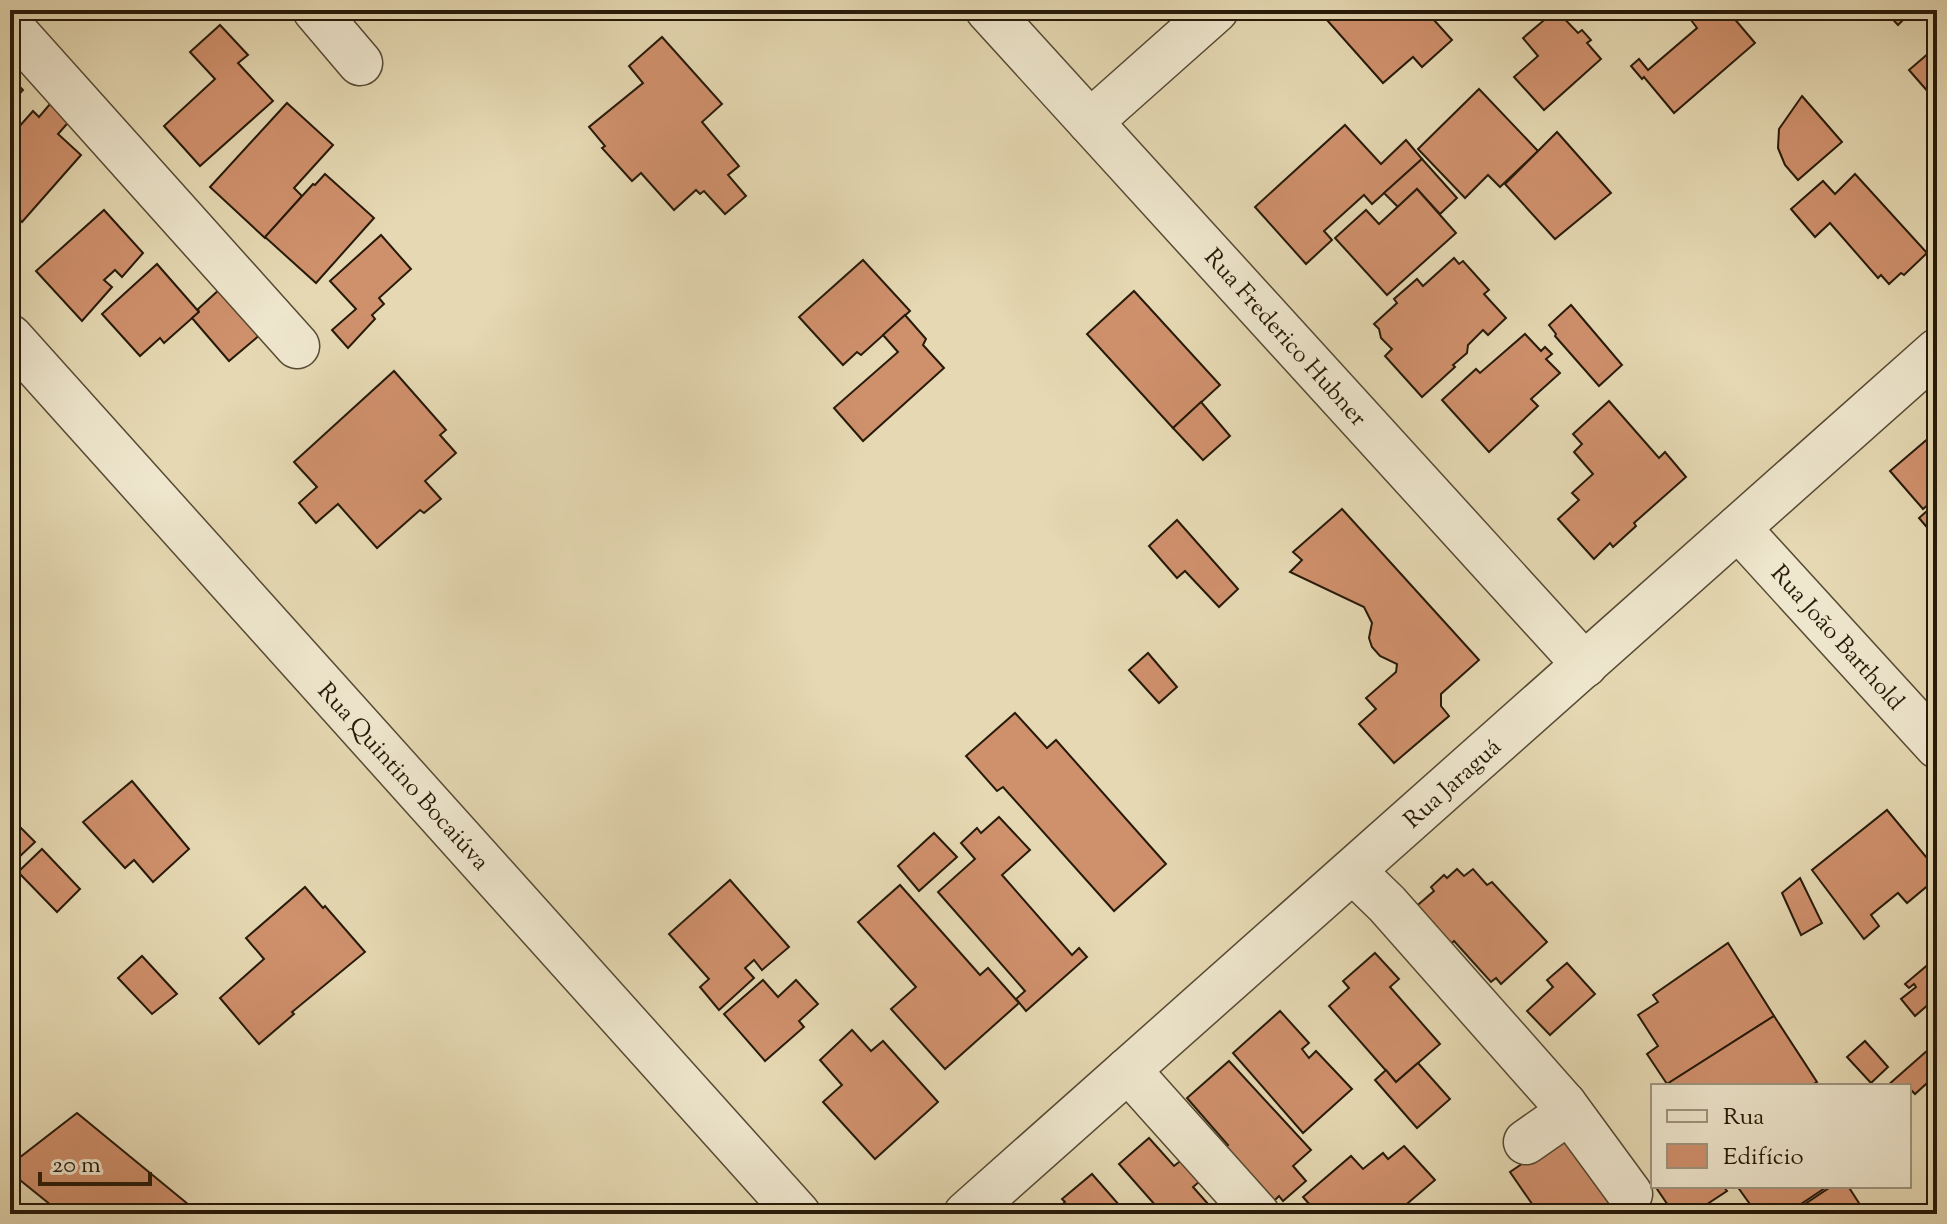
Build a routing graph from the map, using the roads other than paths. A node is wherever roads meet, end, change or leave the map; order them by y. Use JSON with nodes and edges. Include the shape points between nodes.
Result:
{"nodes":[{"id":1,"x":315,"y":10,"type":"edge"},
{"id":2,"x":988,"y":10,"type":"edge"},
{"id":3,"x":1216,"y":10,"type":"edge"},
{"id":4,"x":10,"y":26,"type":"edge"},
{"id":5,"x":360,"y":63,"type":"dead end"},
{"id":6,"x":1090,"y":122,"type":"junction"},
{"id":7,"x":10,"y":337,"type":"edge"},
{"id":8,"x":297,"y":346,"type":"dead end"},
{"id":9,"x":1937,"y":351,"type":"edge"},
{"id":10,"x":1738,"y":528,"type":"junction"},
{"id":11,"x":1585,"y":665,"type":"junction"},
{"id":12,"x":1937,"y":746,"type":"edge"},
{"id":13,"x":1353,"y":871,"type":"junction"},
{"id":14,"x":1128,"y":1070,"type":"junction"},
{"id":15,"x":1564,"y":1104,"type":"junction"},
{"id":16,"x":1526,"y":1142,"type":"dead end"},
{"id":17,"x":1630,"y":1194,"type":"dead end"},
{"id":18,"x":798,"y":1214,"type":"edge"},
{"id":19,"x":966,"y":1214,"type":"edge"},
{"id":20,"x":1257,"y":1214,"type":"edge"}],
"edges":[{"from":1,"to":5,"type":"street"},
{"from":2,"to":6,"type":"street","name":"Rua Frederico Hubner"},
{"from":3,"to":6,"type":"street"},
{"from":4,"to":8,"type":"street"},
{"from":6,"to":11,"type":"street","name":"Rua Frederico Hubner"},
{"from":7,"to":18,"type":"street","name":"Rua Quintino Bocaiúva"},
{"from":9,"to":10,"type":"street","name":"Rua Jaraguá"},
{"from":10,"to":11,"type":"street","name":"Rua Jaraguá"},
{"from":10,"to":12,"type":"street","name":"Rua João Barthold"},
{"from":11,"to":13,"type":"street","name":"Rua Jaraguá"},
{"from":13,"to":14,"type":"street","name":"Rua Jaraguá"},
{"from":13,"to":15,"type":"street"},
{"from":14,"to":19,"type":"street","name":"Rua Jaraguá"},
{"from":14,"to":20,"type":"street"},
{"from":15,"to":16,"type":"street","via":[[1563,1115]]},
{"from":15,"to":17,"type":"street"}]}
